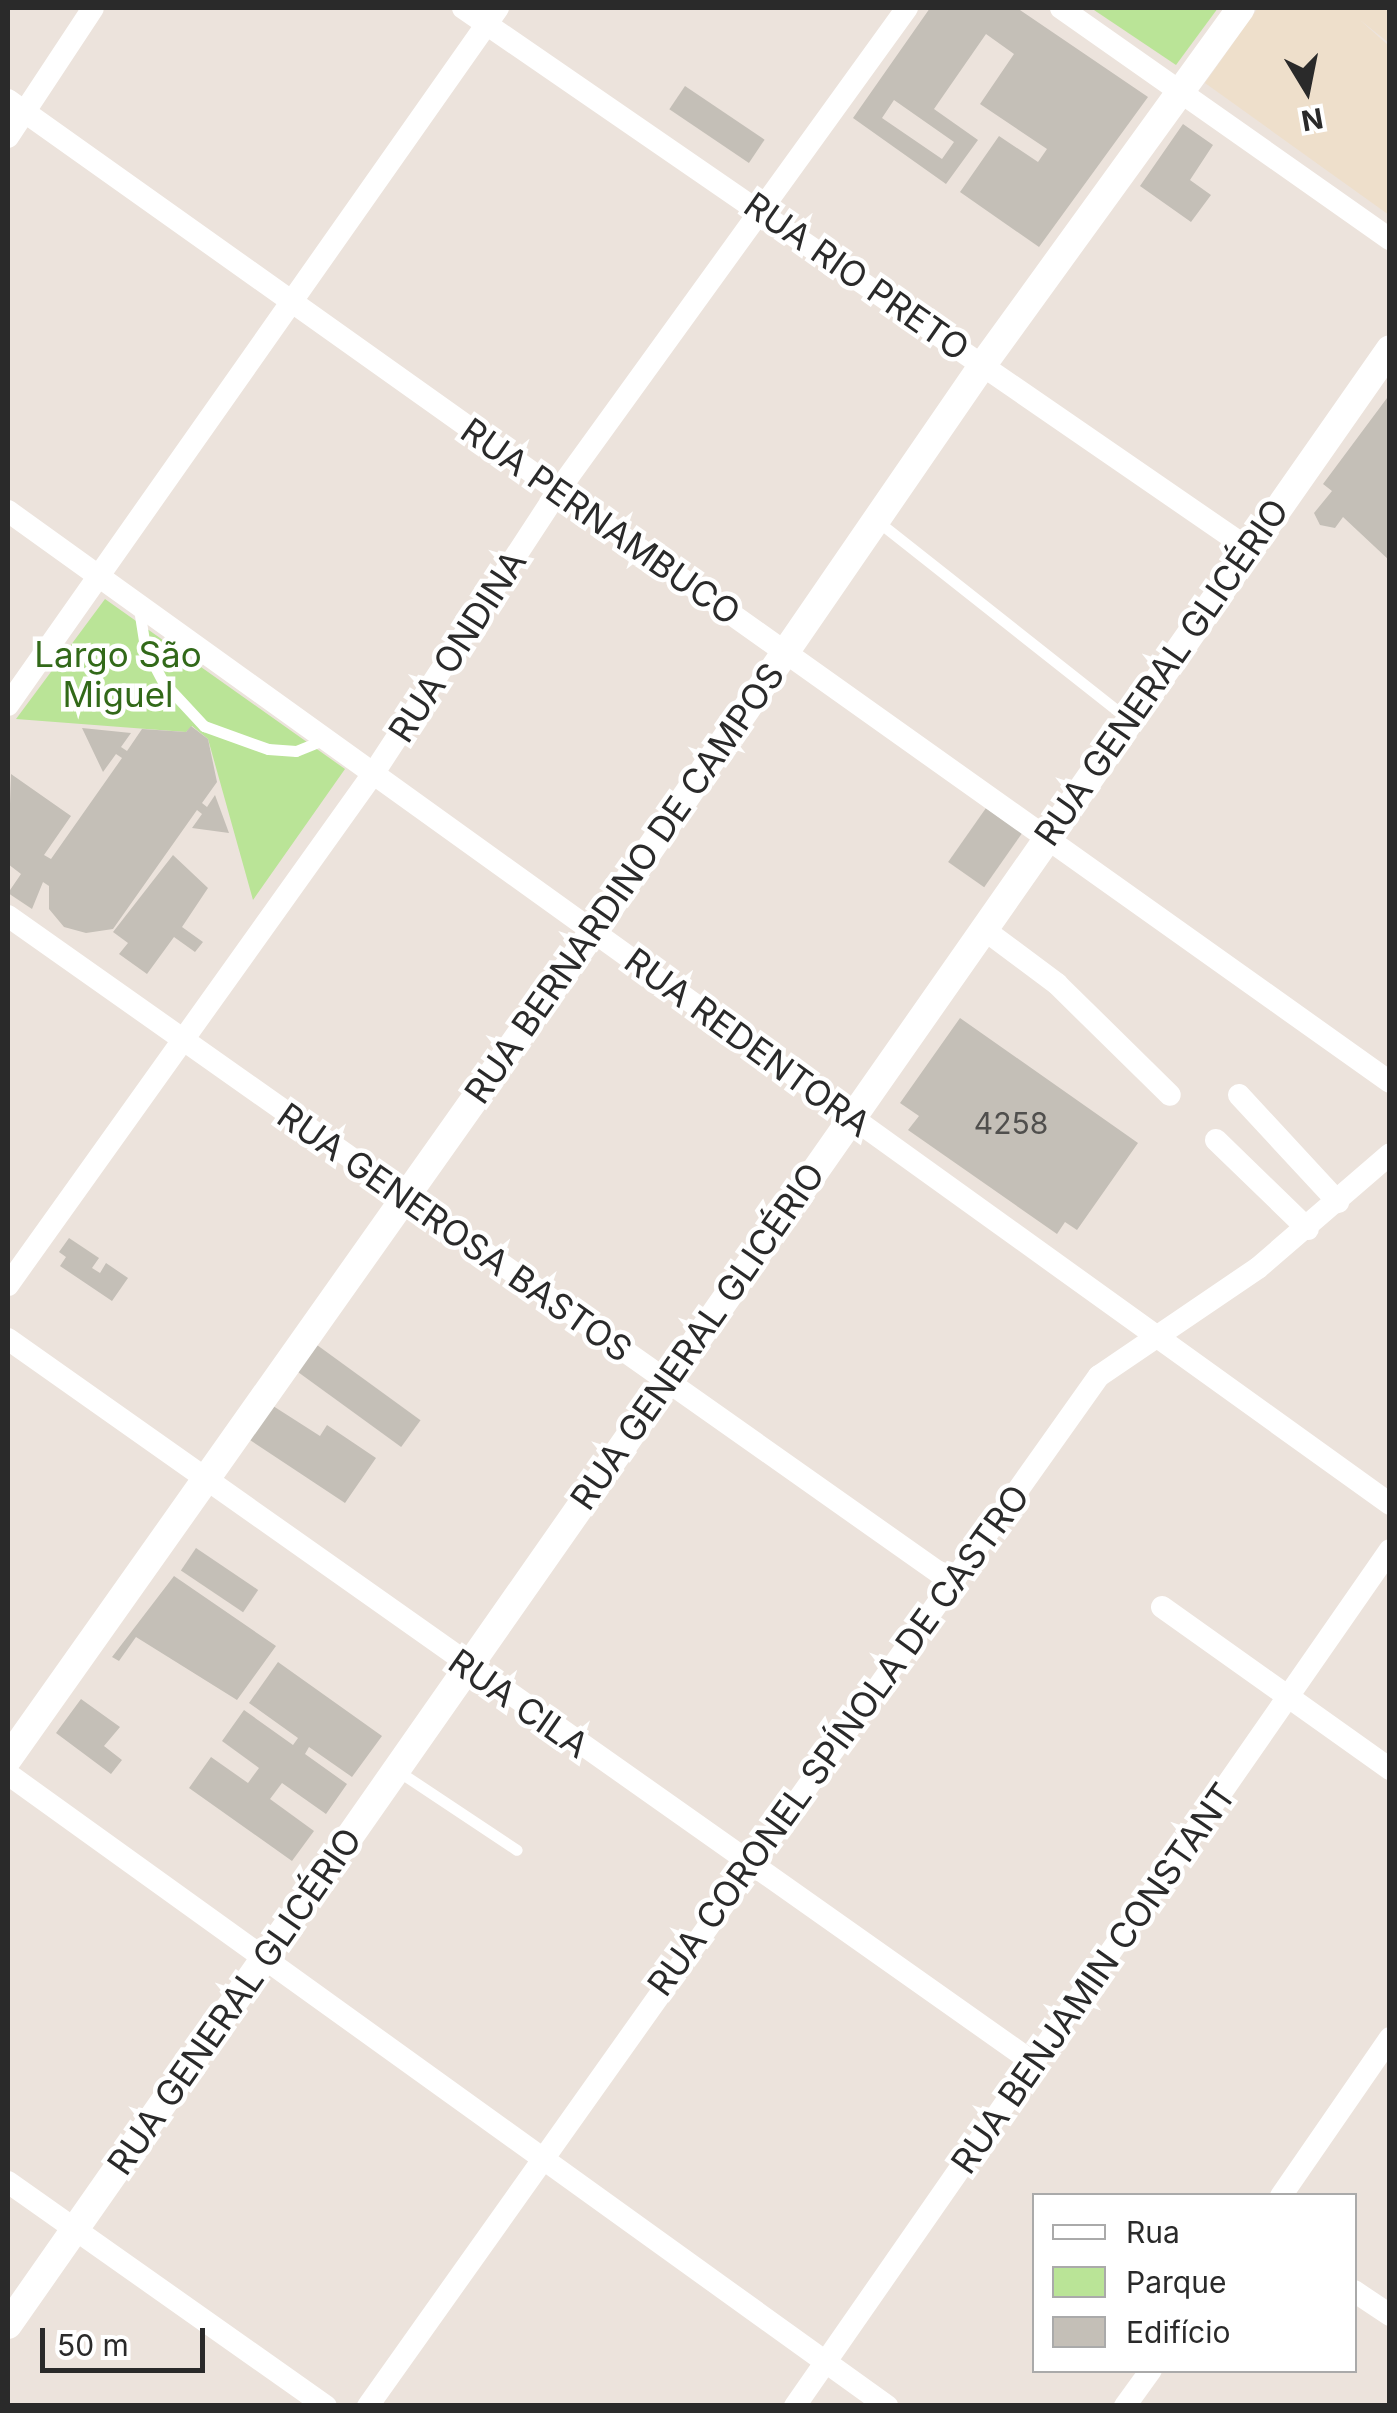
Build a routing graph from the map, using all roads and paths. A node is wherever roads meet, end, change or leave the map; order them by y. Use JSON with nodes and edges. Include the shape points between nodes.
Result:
{"nodes":[{"id":1,"x":93,"y":8,"type":"edge"},
{"id":2,"x":463,"y":8,"type":"edge"},
{"id":3,"x":907,"y":8,"type":"edge"},
{"id":4,"x":1062,"y":8,"type":"edge"},
{"id":5,"x":1241,"y":8,"type":"edge"},
{"id":6,"x":492,"y":16,"type":"edge"},
{"id":7,"x":1182,"y":92,"type":"junction"},
{"id":8,"x":16,"y":106,"type":"edge"},
{"id":9,"x":8,"y":137,"type":"edge"},
{"id":10,"x":762,"y":210,"type":"junction"},
{"id":11,"x":1390,"y":238,"type":"edge"},
{"id":12,"x":294,"y":303,"type":"junction"},
{"id":13,"x":1390,"y":349,"type":"edge"},
{"id":14,"x":984,"y":364,"type":"junction"},
{"id":15,"x":558,"y":491,"type":"junction"},
{"id":16,"x":8,"y":512,"type":"edge"},
{"id":17,"x":876,"y":520,"type":"junction"},
{"id":18,"x":1248,"y":549,"type":"junction"},
{"id":19,"x":100,"y":576,"type":"junction"},
{"id":20,"x":138,"y":604,"type":"junction"},
{"id":21,"x":784,"y":652,"type":"junction"},
{"id":22,"x":8,"y":705,"type":"edge"},
{"id":23,"x":1128,"y":719,"type":"junction"},
{"id":24,"x":330,"y":737,"type":"junction"},
{"id":25,"x":375,"y":771,"type":"junction"},
{"id":26,"x":1045,"y":837,"type":"junction"},
{"id":27,"x":8,"y":916,"type":"edge"},
{"id":28,"x":982,"y":928,"type":"junction"},
{"id":29,"x":593,"y":932,"type":"junction"},
{"id":30,"x":183,"y":1040,"type":"junction"},
{"id":31,"x":1390,"y":1082,"type":"edge"},
{"id":32,"x":1170,"y":1095,"type":"dead end"},
{"id":33,"x":1239,"y":1095,"type":"dead end"},
{"id":34,"x":850,"y":1115,"type":"junction"},
{"id":35,"x":1216,"y":1140,"type":"dead end"},
{"id":36,"x":1390,"y":1154,"type":"edge"},
{"id":37,"x":406,"y":1198,"type":"junction"},
{"id":38,"x":1338,"y":1202,"type":"junction"},
{"id":39,"x":1308,"y":1229,"type":"junction"},
{"id":40,"x":8,"y":1284,"type":"edge"},
{"id":41,"x":1152,"y":1336,"type":"junction"},
{"id":42,"x":8,"y":1339,"type":"edge"},
{"id":43,"x":667,"y":1381,"type":"junction"},
{"id":44,"x":208,"y":1481,"type":"junction"},
{"id":45,"x":1390,"y":1504,"type":"edge"},
{"id":46,"x":1390,"y":1550,"type":"edge"},
{"id":47,"x":952,"y":1582,"type":"junction"},
{"id":48,"x":1162,"y":1607,"type":"dead end"},
{"id":49,"x":468,"y":1666,"type":"junction"},
{"id":50,"x":1290,"y":1695,"type":"junction"},
{"id":51,"x":8,"y":1759,"type":"edge"},
{"id":52,"x":396,"y":1769,"type":"junction"},
{"id":53,"x":1390,"y":1769,"type":"edge"},
{"id":54,"x":8,"y":1774,"type":"edge"},
{"id":55,"x":517,"y":1850,"type":"dead end"},
{"id":56,"x":749,"y":1867,"type":"junction"},
{"id":57,"x":264,"y":1956,"type":"junction"},
{"id":58,"x":1390,"y":2038,"type":"edge"},
{"id":59,"x":1034,"y":2063,"type":"junction"},
{"id":60,"x":538,"y":2159,"type":"junction"},
{"id":61,"x":8,"y":2182,"type":"edge"},
{"id":62,"x":1283,"y":2193,"type":"edge"},
{"id":63,"x":75,"y":2229,"type":"junction"},
{"id":64,"x":1357,"y":2293,"type":"edge"},
{"id":65,"x":1390,"y":2315,"type":"edge"},
{"id":66,"x":8,"y":2325,"type":"edge"},
{"id":67,"x":826,"y":2362,"type":"junction"},
{"id":68,"x":1149,"y":2373,"type":"edge"},
{"id":69,"x":326,"y":2406,"type":"edge"},
{"id":70,"x":368,"y":2406,"type":"edge"},
{"id":71,"x":795,"y":2406,"type":"edge"},
{"id":72,"x":886,"y":2406,"type":"edge"},
{"id":73,"x":1125,"y":2406,"type":"edge"}],
"edges":[{"from":1,"to":8,"type":"street"},
{"from":2,"to":6,"type":"street","name":"RUA RIO PRETO"},
{"from":3,"to":10,"type":"street","name":"RUA ONDINA"},
{"from":4,"to":7,"type":"street"},
{"from":5,"to":7,"type":"street","name":"RUA BERNARDINO DE CAMPOS"},
{"from":6,"to":10,"type":"street","name":"RUA RIO PRETO"},
{"from":6,"to":12,"type":"street"},
{"from":7,"to":11,"type":"street"},
{"from":7,"to":14,"type":"street","name":"RUA BERNARDINO DE CAMPOS"},
{"from":8,"to":9,"type":"street"},
{"from":8,"to":12,"type":"street","name":"RUA PERNAMBUCO"},
{"from":10,"to":14,"type":"street","name":"RUA RIO PRETO"},
{"from":10,"to":15,"type":"street","name":"RUA ONDINA"},
{"from":12,"to":15,"type":"street","name":"RUA PERNAMBUCO"},
{"from":12,"to":19,"type":"street"},
{"from":13,"to":18,"type":"street","name":"RUA GENERAL GLICÉRIO"},
{"from":14,"to":17,"type":"street","name":"RUA BERNARDINO DE CAMPOS"},
{"from":14,"to":18,"type":"street","name":"RUA RIO PRETO"},
{"from":15,"to":21,"type":"street","name":"RUA PERNAMBUCO"},
{"from":15,"to":25,"type":"street","name":"RUA ONDINA"},
{"from":16,"to":19,"type":"street","name":"RUA REDENTORA"},
{"from":17,"to":21,"type":"street","name":"RUA BERNARDINO DE CAMPOS"},
{"from":17,"to":23,"type":"lane"},
{"from":18,"to":23,"type":"street","name":"RUA GENERAL GLICÉRIO"},
{"from":19,"to":20,"type":"street","name":"RUA REDENTORA"},
{"from":19,"to":22,"type":"street"},
{"from":20,"to":24,"type":"street","name":"RUA REDENTORA"},
{"from":20,"to":24,"type":"lane","via":[[145,648],[164,683],[204,726],[268,749],[296,750]]},
{"from":21,"to":26,"type":"street","name":"RUA PERNAMBUCO"},
{"from":21,"to":29,"type":"street","name":"RUA BERNARDINO DE CAMPOS"},
{"from":23,"to":26,"type":"street","name":"RUA GENERAL GLICÉRIO"},
{"from":24,"to":25,"type":"street","name":"RUA REDENTORA"},
{"from":25,"to":29,"type":"street","name":"RUA REDENTORA"},
{"from":25,"to":30,"type":"street","name":"RUA ONDINA"},
{"from":26,"to":28,"type":"street","name":"RUA GENERAL GLICÉRIO"},
{"from":26,"to":31,"type":"street","name":"RUA PERNAMBUCO"},
{"from":27,"to":30,"type":"street","name":"RUA GENEROSA BASTOS"},
{"from":28,"to":32,"type":"street","via":[[1057,984]]},
{"from":28,"to":34,"type":"street","name":"RUA GENERAL GLICÉRIO"},
{"from":29,"to":34,"type":"street","name":"RUA REDENTORA"},
{"from":29,"to":37,"type":"street","name":"RUA BERNARDINO DE CAMPOS"},
{"from":30,"to":37,"type":"street","name":"RUA GENEROSA BASTOS"},
{"from":30,"to":40,"type":"street","name":"RUA ONDINA"},
{"from":33,"to":38,"type":"street"},
{"from":34,"to":41,"type":"street","name":"RUA REDENTORA"},
{"from":34,"to":43,"type":"street","name":"RUA GENERAL GLICÉRIO"},
{"from":35,"to":39,"type":"street"},
{"from":36,"to":38,"type":"street","name":"RUA CORONEL SPÍNOLA DE CASTRO"},
{"from":37,"to":43,"type":"street","name":"RUA GENEROSA BASTOS"},
{"from":37,"to":44,"type":"street","name":"RUA BERNARDINO DE CAMPOS"},
{"from":38,"to":39,"type":"street","name":"RUA CORONEL SPÍNOLA DE CASTRO"},
{"from":39,"to":41,"type":"street","name":"RUA CORONEL SPÍNOLA DE CASTRO"},
{"from":41,"to":45,"type":"street","name":"RUA REDENTORA"},
{"from":41,"to":47,"type":"street","name":"RUA CORONEL SPÍNOLA DE CASTRO","via":[[1099,1376]]},
{"from":42,"to":44,"type":"street","name":"RUA CILA"},
{"from":43,"to":47,"type":"street","name":"RUA GENEROSA BASTOS"},
{"from":43,"to":49,"type":"street","name":"RUA GENERAL GLICÉRIO"},
{"from":44,"to":49,"type":"street","name":"RUA CILA"},
{"from":44,"to":51,"type":"street","name":"RUA BERNARDINO DE CAMPOS"},
{"from":46,"to":50,"type":"street","name":"RUA BENJAMIN CONSTANT"},
{"from":47,"to":56,"type":"street","name":"RUA CORONEL SPÍNOLA DE CASTRO"},
{"from":48,"to":50,"type":"street"},
{"from":49,"to":52,"type":"street","name":"RUA GENERAL GLICÉRIO"},
{"from":49,"to":56,"type":"street","name":"RUA CILA"},
{"from":50,"to":53,"type":"street"},
{"from":50,"to":59,"type":"street","name":"RUA BENJAMIN CONSTANT"},
{"from":52,"to":55,"type":"lane"},
{"from":52,"to":57,"type":"street","name":"RUA GENERAL GLICÉRIO"},
{"from":54,"to":57,"type":"street"},
{"from":56,"to":59,"type":"street","name":"RUA CILA"},
{"from":56,"to":60,"type":"street","name":"RUA CORONEL SPÍNOLA DE CASTRO"},
{"from":57,"to":60,"type":"street"},
{"from":57,"to":63,"type":"street","name":"RUA GENERAL GLICÉRIO"},
{"from":58,"to":62,"type":"street"},
{"from":59,"to":67,"type":"street","name":"RUA BENJAMIN CONSTANT"},
{"from":60,"to":67,"type":"street"},
{"from":60,"to":70,"type":"street","name":"RUA CORONEL SPÍNOLA DE CASTRO"},
{"from":61,"to":63,"type":"street"},
{"from":63,"to":66,"type":"street","name":"RUA GENERAL GLICÉRIO"},
{"from":63,"to":69,"type":"street"},
{"from":64,"to":65,"type":"street"},
{"from":67,"to":71,"type":"street","name":"RUA BENJAMIN CONSTANT"},
{"from":67,"to":72,"type":"street"},
{"from":68,"to":73,"type":"street"}]}
